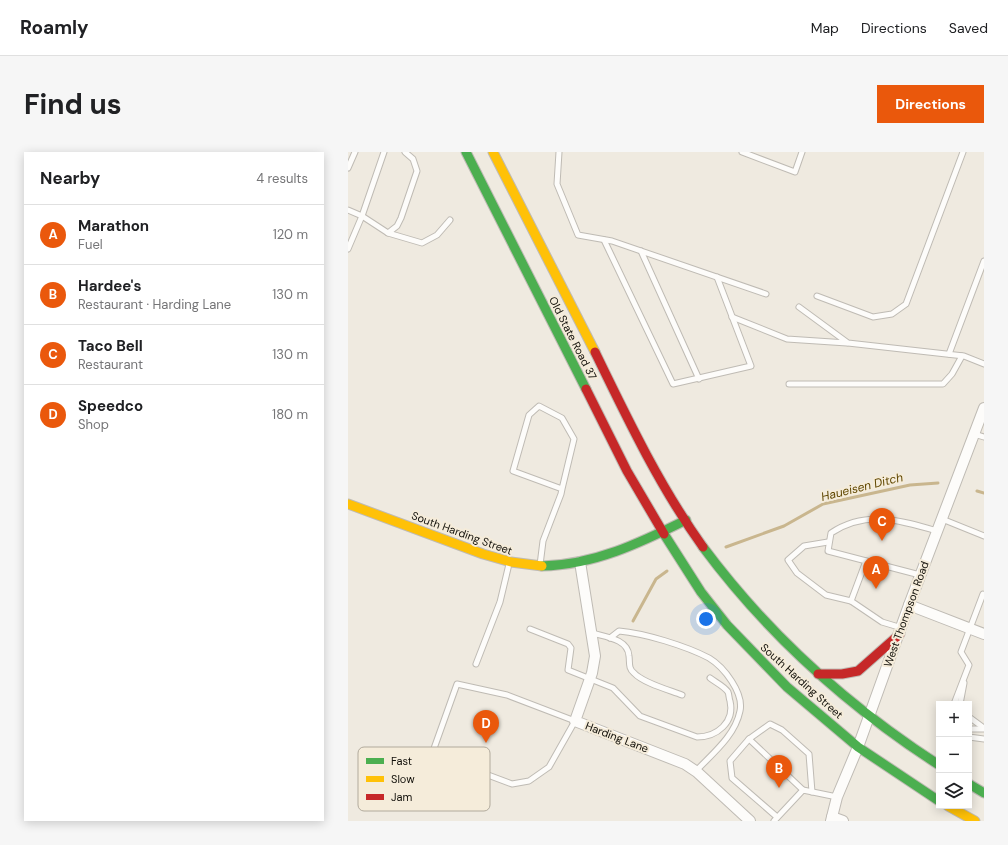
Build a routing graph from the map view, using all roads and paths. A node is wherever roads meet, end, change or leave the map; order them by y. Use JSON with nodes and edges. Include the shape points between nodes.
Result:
{"nodes":[{"id":1,"x":355,"y":152,"type":"edge"},
{"id":2,"x":384,"y":152,"type":"edge"},
{"id":3,"x":405,"y":152,"type":"edge"},
{"id":4,"x":466,"y":152,"type":"edge"},
{"id":5,"x":493,"y":152,"type":"edge"},
{"id":6,"x":559,"y":152,"type":"edge"},
{"id":7,"x":742,"y":152,"type":"edge"},
{"id":8,"x":802,"y":152,"type":"edge"},
{"id":9,"x":964,"y":152,"type":"edge"},
{"id":10,"x":752,"y":154,"type":"edge"},
{"id":11,"x":348,"y":168,"type":"edge"},
{"id":12,"x":348,"y":210,"type":"edge"},
{"id":13,"x":362,"y":216,"type":"junction"},
{"id":14,"x":450,"y":220,"type":"dead end"},
{"id":15,"x":388,"y":233,"type":"junction"},
{"id":16,"x":604,"y":240,"type":"junction"},
{"id":17,"x":348,"y":249,"type":"edge"},
{"id":18,"x":641,"y":251,"type":"junction"},
{"id":19,"x":984,"y":261,"type":"edge"},
{"id":20,"x":717,"y":277,"type":"junction"},
{"id":21,"x":766,"y":294,"type":"dead end"},
{"id":22,"x":817,"y":296,"type":"dead end"},
{"id":23,"x":799,"y":307,"type":"dead end"},
{"id":24,"x":732,"y":317,"type":"junction"},
{"id":25,"x":848,"y":343,"type":"junction"},
{"id":26,"x":949,"y":354,"type":"junction"},
{"id":27,"x":962,"y":356,"type":"junction"},
{"id":28,"x":984,"y":364,"type":"edge"},
{"id":29,"x":699,"y":379,"type":"junction"},
{"id":30,"x":788,"y":384,"type":"dead end"},
{"id":31,"x":984,"y":408,"type":"edge"},
{"id":32,"x":979,"y":435,"type":"edge"},
{"id":33,"x":562,"y":489,"type":"junction"},
{"id":34,"x":348,"y":504,"type":"edge"},
{"id":35,"x":942,"y":519,"type":"junction"},
{"id":36,"x":686,"y":520,"type":"junction"},
{"id":37,"x":937,"y":531,"type":"junction"},
{"id":38,"x":662,"y":532,"type":"junction"},
{"id":39,"x":984,"y":536,"type":"edge"},
{"id":40,"x":828,"y":542,"type":"junction"},
{"id":41,"x":866,"y":561,"type":"junction"},
{"id":42,"x":580,"y":562,"type":"junction"},
{"id":43,"x":510,"y":563,"type":"junction"},
{"id":44,"x":540,"y":566,"type":"junction"},
{"id":45,"x":920,"y":575,"type":"junction"},
{"id":46,"x":983,"y":594,"type":"edge"},
{"id":47,"x":851,"y":602,"type":"junction"},
{"id":48,"x":909,"y":605,"type":"junction"},
{"id":49,"x":981,"y":607,"type":"edge"},
{"id":50,"x":530,"y":629,"type":"dead end"},
{"id":51,"x":970,"y":629,"type":"junction"},
{"id":52,"x":901,"y":631,"type":"junction"},
{"id":53,"x":592,"y":633,"type":"junction"},
{"id":54,"x":984,"y":634,"type":"edge"},
{"id":55,"x":610,"y":638,"type":"junction"},
{"id":56,"x":476,"y":664,"type":"dead end"},
{"id":57,"x":969,"y":665,"type":"junction"},
{"id":58,"x":818,"y":674,"type":"junction"},
{"id":59,"x":590,"y":678,"type":"junction"},
{"id":60,"x":710,"y":678,"type":"dead end"},
{"id":61,"x":682,"y":695,"type":"dead end"},
{"id":62,"x":955,"y":701,"type":"edge"},
{"id":63,"x":961,"y":701,"type":"edge"},
{"id":64,"x":869,"y":718,"type":"junction"},
{"id":65,"x":972,"y":719,"type":"edge"},
{"id":66,"x":575,"y":721,"type":"junction"},
{"id":67,"x":972,"y":729,"type":"edge"},
{"id":68,"x":984,"y":729,"type":"edge"},
{"id":69,"x":972,"y":737,"type":"edge"},
{"id":70,"x":750,"y":739,"type":"junction"},
{"id":71,"x":984,"y":739,"type":"edge"},
{"id":72,"x":434,"y":747,"type":"edge"},
{"id":73,"x":858,"y":747,"type":"junction"},
{"id":74,"x":936,"y":763,"type":"edge"},
{"id":75,"x":696,"y":771,"type":"junction"},
{"id":76,"x":490,"y":776,"type":"edge"},
{"id":77,"x":972,"y":786,"type":"edge"},
{"id":78,"x":803,"y":790,"type":"junction"},
{"id":79,"x":812,"y":792,"type":"junction"},
{"id":80,"x":984,"y":793,"type":"edge"},
{"id":81,"x":837,"y":797,"type":"junction"},
{"id":82,"x":936,"y":799,"type":"edge"},
{"id":83,"x":953,"y":809,"type":"edge"},
{"id":84,"x":775,"y":819,"type":"edge"},
{"id":85,"x":832,"y":819,"type":"edge"},
{"id":86,"x":750,"y":821,"type":"edge"},
{"id":87,"x":843,"y":821,"type":"edge"},
{"id":88,"x":975,"y":821,"type":"edge"}],
"edges":[{"from":1,"to":11,"type":"lane"},
{"from":2,"to":13,"type":"lane"},
{"from":3,"to":15,"type":"lane","via":[[414,159],[417,171],[401,218],[397,226]]},
{"from":4,"to":38,"type":"main road","name":"Old State Road 37","via":[[608,436]]},
{"from":5,"to":36,"type":"main road","name":"Old State Road 37","via":[[652,464]]},
{"from":6,"to":16,"type":"lane","via":[[557,184],[578,235]]},
{"from":7,"to":10,"type":"lane"},
{"from":8,"to":10,"type":"lane","via":[[795,172]]},
{"from":9,"to":22,"type":"lane","via":[[906,304],[892,314],[873,317]]},
{"from":12,"to":13,"type":"lane"},
{"from":13,"to":15,"type":"lane"},
{"from":13,"to":17,"type":"lane"},
{"from":14,"to":15,"type":"lane","via":[[437,236],[422,243]]},
{"from":16,"to":18,"type":"lane"},
{"from":16,"to":29,"type":"lane","via":[[673,384]]},
{"from":18,"to":20,"type":"lane"},
{"from":18,"to":29,"type":"lane"},
{"from":19,"to":26,"type":"lane"},
{"from":20,"to":21,"type":"lane"},
{"from":20,"to":24,"type":"lane"},
{"from":23,"to":25,"type":"lane"},
{"from":24,"to":25,"type":"lane","via":[[787,339]]},
{"from":24,"to":29,"type":"lane","via":[[751,366]]},
{"from":25,"to":26,"type":"lane"},
{"from":26,"to":27,"type":"lane"},
{"from":27,"to":28,"type":"lane"},
{"from":27,"to":30,"type":"lane","via":[[943,384]]},
{"from":31,"to":32,"type":"street","name":"West Thompson Road"},
{"from":32,"to":35,"type":"street","name":"West Thompson Road"},
{"from":33,"to":33,"type":"lane","via":[[574,439],[562,418],[539,406],[529,415],[513,471]]},
{"from":33,"to":44,"type":"lane","via":[[543,541]]},
{"from":34,"to":43,"type":"main road","name":"South Harding Street"},
{"from":35,"to":37,"type":"street","name":"West Thompson Road"},
{"from":35,"to":39,"type":"lane"},
{"from":36,"to":38,"type":"main road","name":"South Harding Street"},
{"from":36,"to":58,"type":"main road","name":"South Harding Street","via":[[724,573]]},
{"from":37,"to":40,"type":"lane","via":[[887,519],[864,519],[844,524],[831,533]]},
{"from":37,"to":45,"type":"street","name":"West Thompson Road"},
{"from":38,"to":42,"type":"main road","name":"South Harding Street","via":[[605,556]]},
{"from":38,"to":73,"type":"main road","name":"South Harding Street","via":[[701,592],[732,630],[787,688]]},
{"from":40,"to":41,"type":"lane","via":[[828,551]]},
{"from":40,"to":47,"type":"lane","via":[[804,546],[788,560],[797,574],[826,595]]},
{"from":41,"to":45,"type":"lane"},
{"from":41,"to":47,"type":"lane"},
{"from":42,"to":44,"type":"main road","name":"South Harding Street"},
{"from":42,"to":53,"type":"street","name":"Harding Lane"},
{"from":43,"to":44,"type":"main road","name":"South Harding Street"},
{"from":43,"to":56,"type":"lane","via":[[500,602]]},
{"from":45,"to":48,"type":"street","name":"West Thompson Road"},
{"from":46,"to":49,"type":"lane"},
{"from":47,"to":52,"type":"lane"},
{"from":48,"to":51,"type":"street"},
{"from":48,"to":52,"type":"street","name":"West Thompson Road"},
{"from":49,"to":51,"type":"lane"},
{"from":50,"to":59,"type":"lane","via":[[568,644],[571,648],[568,670]]},
{"from":51,"to":54,"type":"street"},
{"from":51,"to":57,"type":"lane","via":[[961,652]]},
{"from":52,"to":58,"type":"main road","via":[[858,671]]},
{"from":52,"to":64,"type":"street","name":"West Thompson Road"},
{"from":53,"to":55,"type":"lane"},
{"from":53,"to":59,"type":"street","name":"Harding Lane","via":[[595,656]]},
{"from":55,"to":61,"type":"lane","via":[[625,646],[629,654],[629,668],[634,674]]},
{"from":55,"to":75,"type":"lane","via":[[619,632],[636,632],[698,653],[710,659],[734,684],[740,710],[731,733]]},
{"from":57,"to":62,"type":"lane"},
{"from":57,"to":63,"type":"lane"},
{"from":58,"to":64,"type":"main road","name":"South Harding Street"},
{"from":59,"to":60,"type":"lane","via":[[621,694],[640,716],[688,735],[707,737],[721,730],[732,708],[728,692]]},
{"from":59,"to":66,"type":"street","name":"Harding Lane"},
{"from":64,"to":73,"type":"street","name":"West Thompson Road"},
{"from":64,"to":74,"type":"main road","name":"South Harding Street"},
{"from":65,"to":68,"type":"lane"},
{"from":66,"to":72,"type":"lane","via":[[507,695],[457,684]]},
{"from":66,"to":75,"type":"street","name":"Harding Lane","via":[[674,759]]},
{"from":66,"to":76,"type":"lane","via":[[549,767],[528,781],[512,784]]},
{"from":67,"to":68,"type":"lane"},
{"from":69,"to":71,"type":"lane"},
{"from":70,"to":78,"type":"lane"},
{"from":70,"to":79,"type":"lane","via":[[770,724],[782,730],[809,754]]},
{"from":70,"to":84,"type":"lane","via":[[730,762],[732,778]]},
{"from":73,"to":81,"type":"street","name":"West Thompson Road"},
{"from":73,"to":82,"type":"main road","name":"South Harding Street"},
{"from":75,"to":86,"type":"street","name":"Harding Lane"},
{"from":77,"to":80,"type":"main road"},
{"from":78,"to":79,"type":"lane"},
{"from":78,"to":84,"type":"lane"},
{"from":79,"to":81,"type":"lane"},
{"from":81,"to":85,"type":"street","name":"West Thompson Road"},
{"from":83,"to":88,"type":"main road"},
{"from":85,"to":87,"type":"street"}]}
